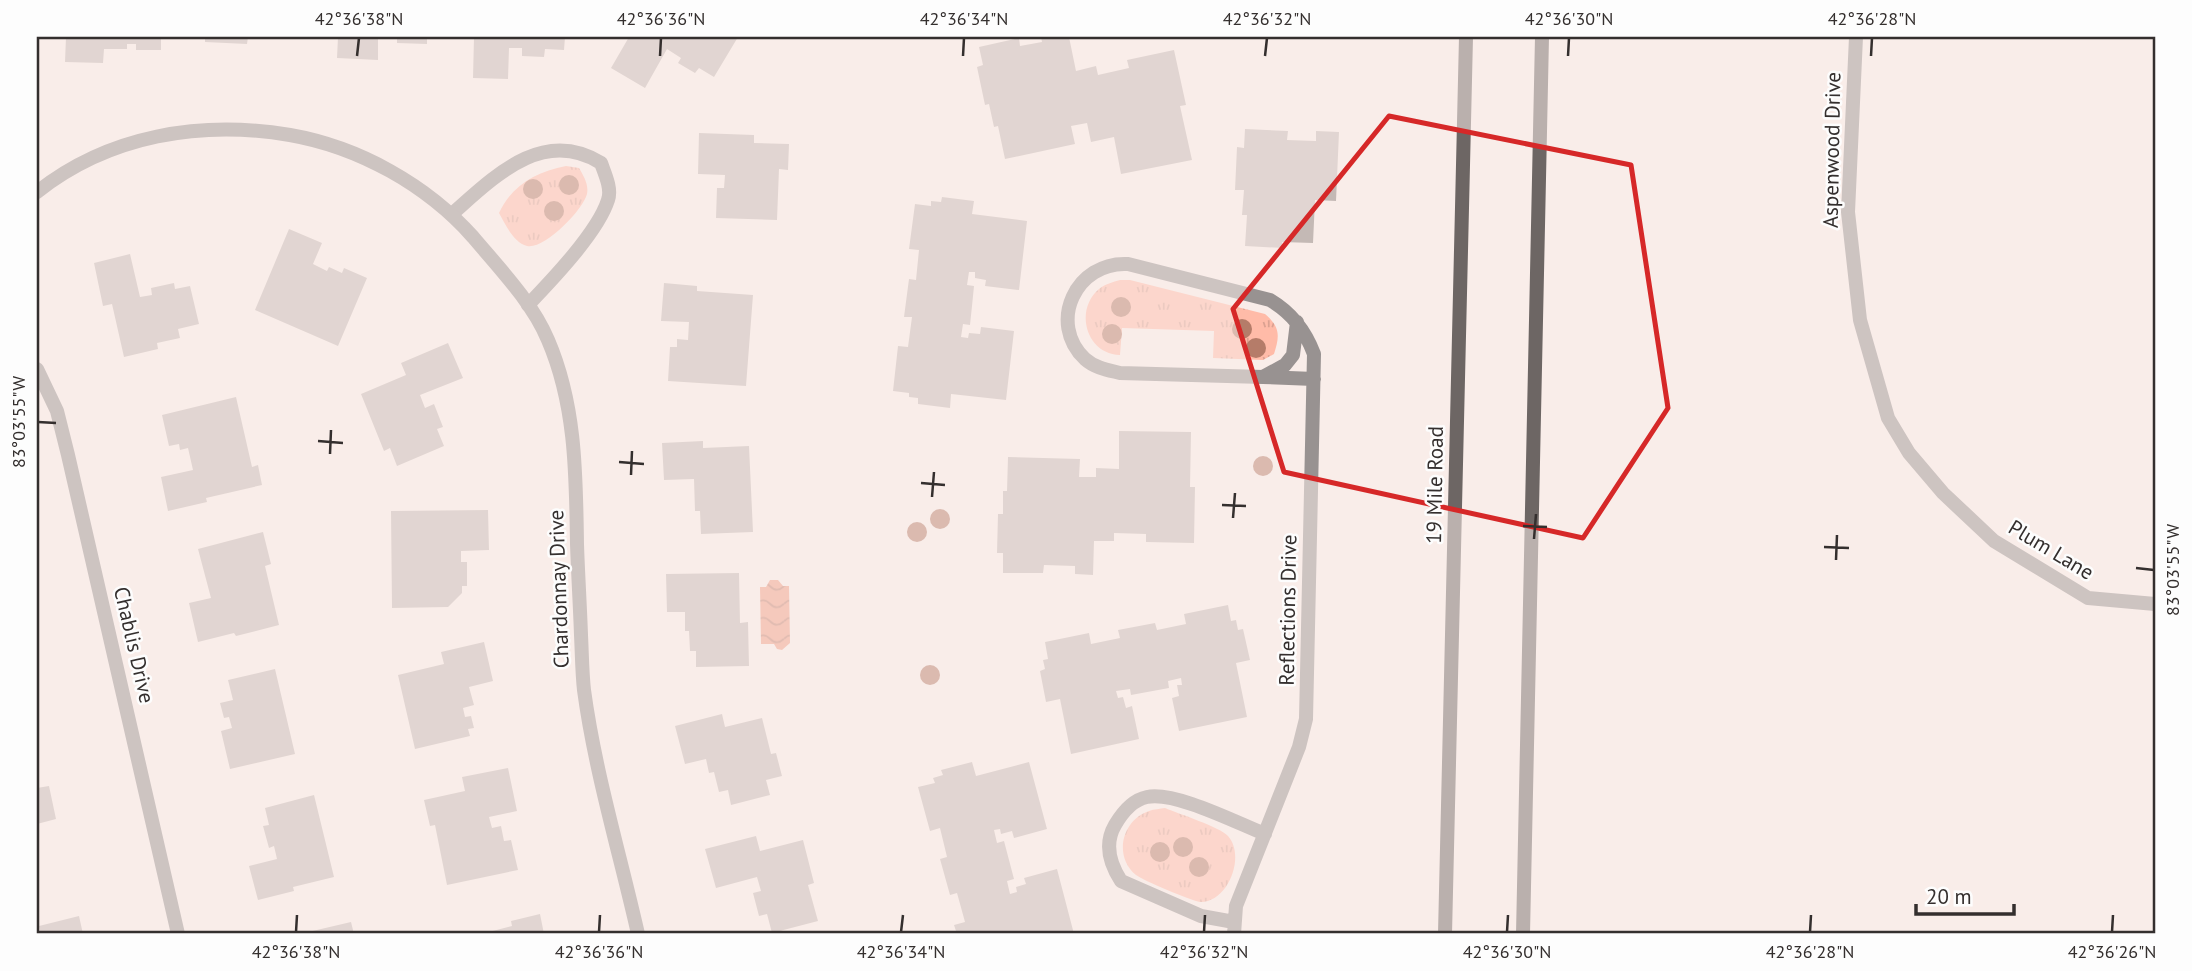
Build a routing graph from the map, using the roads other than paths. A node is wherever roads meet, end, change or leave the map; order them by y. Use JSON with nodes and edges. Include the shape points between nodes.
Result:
{"nodes":[{"id":1,"x":1466,"y":37,"type":"edge"},
{"id":2,"x":1542,"y":37,"type":"edge"},
{"id":3,"x":1856,"y":37,"type":"edge"},
{"id":4,"x":37,"y":192,"type":"edge"},
{"id":5,"x":452,"y":214,"type":"junction"},
{"id":6,"x":528,"y":305,"type":"junction"},
{"id":7,"x":1297,"y":322,"type":"junction"},
{"id":8,"x":37,"y":369,"type":"edge"},
{"id":9,"x":1263,"y":377,"type":"junction"},
{"id":10,"x":1314,"y":379,"type":"junction"},
{"id":11,"x":1943,"y":494,"type":"joint"},
{"id":12,"x":2155,"y":604,"type":"edge"},
{"id":13,"x":1265,"y":834,"type":"junction"},
{"id":14,"x":1234,"y":928,"type":"edge"},
{"id":15,"x":178,"y":934,"type":"edge"},
{"id":16,"x":638,"y":934,"type":"edge"},
{"id":17,"x":1445,"y":934,"type":"edge"},
{"id":18,"x":1523,"y":934,"type":"edge"}],
"edges":[{"from":1,"to":17,"type":"main road","name":"19 Mile Road"},
{"from":2,"to":18,"type":"main road"},
{"from":3,"to":11,"type":"street","name":"Aspenwood Drive","via":[[1848,212],[1860,320],[1888,418],[1909,453]]},
{"from":4,"to":5,"type":"street","name":"Chardonnay Drive","via":[[62,172],[127,144],[175,132],[254,129],[347,151],[405,180]]},
{"from":5,"to":6,"type":"street","name":"Chardonnay Drive"},
{"from":5,"to":6,"type":"street","via":[[485,184],[542,151],[585,153],[601,163],[609,198],[598,220]]},
{"from":6,"to":16,"type":"street","name":"Chardonnay Drive","via":[[548,340],[571,422],[584,689]]},
{"from":7,"to":9,"type":"street","via":[[1293,355]]},
{"from":7,"to":9,"type":"street","name":"Reflections Drive","via":[[1270,300],[1117,264],[1088,276],[1076,288],[1068,307],[1075,345],[1086,360],[1101,369]]},
{"from":7,"to":10,"type":"street","name":"Reflections Drive","via":[[1314,354]]},
{"from":8,"to":15,"type":"street","name":"Chablis Drive","via":[[57,411],[68,454]]},
{"from":9,"to":10,"type":"street","name":"Reflections Drive"},
{"from":10,"to":13,"type":"street","name":"Reflections Drive","via":[[1306,719]]},
{"from":11,"to":12,"type":"street","name":"Plum Lane","via":[[1994,541],[2088,598]]},
{"from":13,"to":14,"type":"street","name":"Reflections Drive","via":[[1236,906]]},
{"from":13,"to":14,"type":"street","name":"Reflections Drive","via":[[1166,797],[1147,797],[1131,804],[1112,831],[1108,852],[1121,881]]}]}
